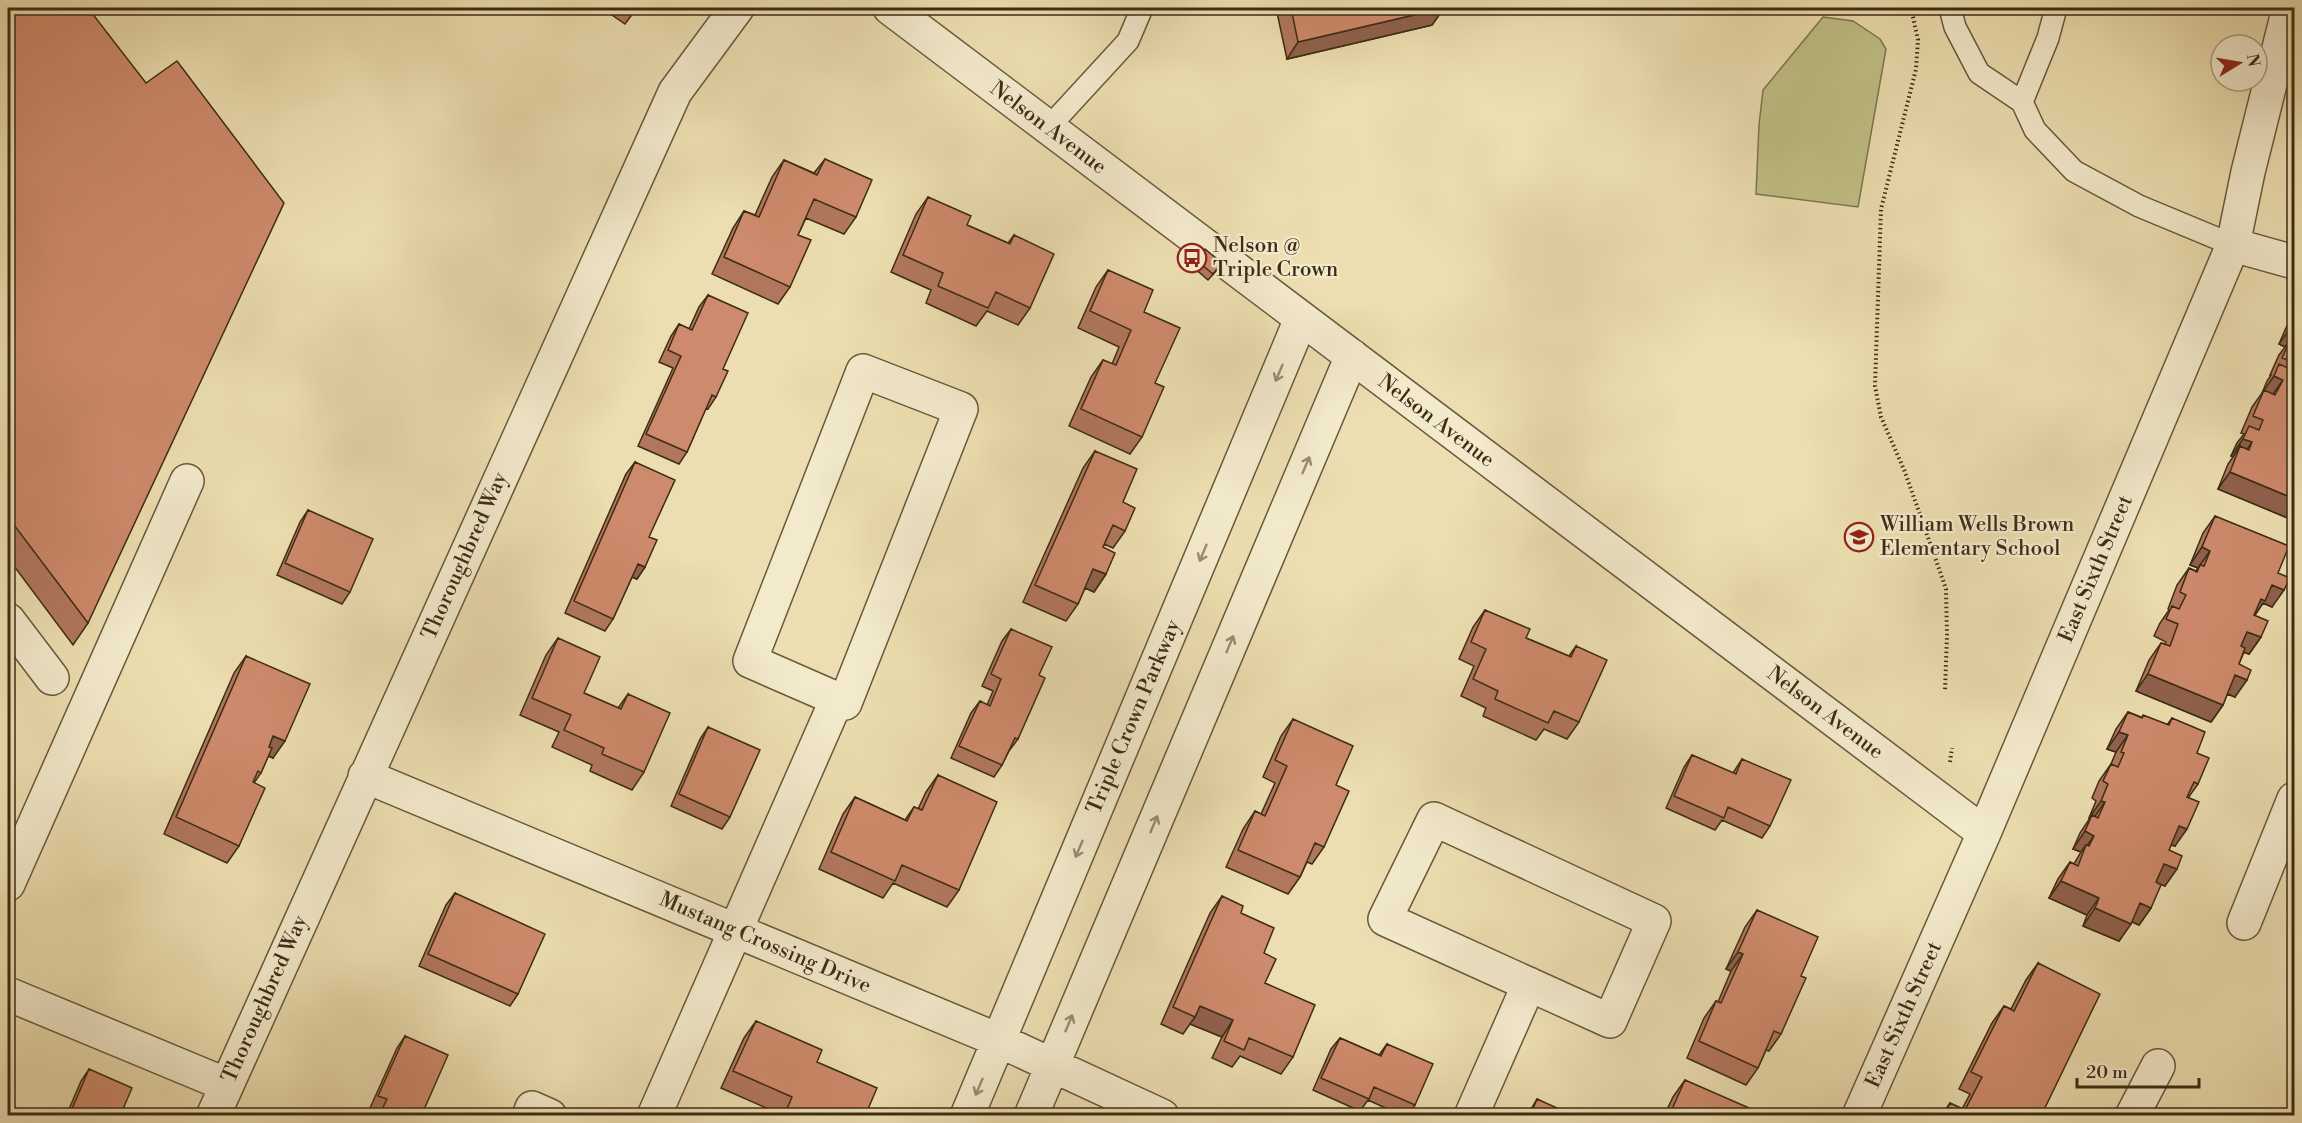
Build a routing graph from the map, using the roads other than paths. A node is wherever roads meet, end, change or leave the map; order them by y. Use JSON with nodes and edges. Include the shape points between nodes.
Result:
{"nodes":[{"id":1,"x":737,"y":8,"type":"edge"},
{"id":2,"x":890,"y":8,"type":"edge"},
{"id":3,"x":1142,"y":8,"type":"edge"},
{"id":4,"x":1950,"y":8,"type":"edge"},
{"id":5,"x":2056,"y":8,"type":"edge"},
{"id":6,"x":2289,"y":8,"type":"edge"},
{"id":7,"x":2022,"y":102,"type":"junction"},
{"id":8,"x":1048,"y":128,"type":"junction"},
{"id":9,"x":2234,"y":244,"type":"junction"},
{"id":10,"x":2295,"y":262,"type":"edge"},
{"id":11,"x":1301,"y":319,"type":"junction"},
{"id":12,"x":1352,"y":356,"type":"junction"},
{"id":13,"x":187,"y":481,"type":"dead end"},
{"id":14,"x":8,"y":620,"type":"edge"},
{"id":15,"x":52,"y":678,"type":"dead end"},
{"id":16,"x":837,"y":699,"type":"junction"},
{"id":17,"x":365,"y":776,"type":"junction"},
{"id":18,"x":2295,"y":799,"type":"edge"},
{"id":19,"x":1984,"y":833,"type":"junction"},
{"id":20,"x":8,"y":884,"type":"edge"},
{"id":21,"x":2244,"y":923,"type":"dead end"},
{"id":22,"x":734,"y":930,"type":"junction"},
{"id":23,"x":1528,"y":984,"type":"junction"},
{"id":24,"x":8,"y":994,"type":"edge"},
{"id":25,"x":998,"y":1040,"type":"junction"},
{"id":26,"x":1051,"y":1065,"type":"junction"},
{"id":27,"x":2158,"y":1066,"type":"dead end"},
{"id":28,"x":227,"y":1085,"type":"junction"},
{"id":29,"x":213,"y":1116,"type":"edge"},
{"id":30,"x":529,"y":1116,"type":"edge"},
{"id":31,"x":550,"y":1116,"type":"edge"},
{"id":32,"x":654,"y":1116,"type":"edge"},
{"id":33,"x":967,"y":1116,"type":"edge"},
{"id":34,"x":1031,"y":1116,"type":"edge"},
{"id":35,"x":1162,"y":1116,"type":"edge"},
{"id":36,"x":1471,"y":1116,"type":"edge"},
{"id":37,"x":1859,"y":1116,"type":"edge"},
{"id":38,"x":2132,"y":1116,"type":"edge"}],
"edges":[{"from":1,"to":17,"type":"street","name":"Thoroughbred Way","via":[[675,92]]},
{"from":2,"to":8,"type":"street","name":"Nelson Avenue"},
{"from":3,"to":8,"type":"lane","via":[[1128,41]]},
{"from":4,"to":7,"type":"lane","via":[[1954,27],[1979,73]]},
{"from":5,"to":7,"type":"lane"},
{"from":6,"to":9,"type":"street","name":"East Sixth Street"},
{"from":7,"to":9,"type":"lane","via":[[2035,130],[2074,171],[2139,206]]},
{"from":8,"to":11,"type":"street","name":"Nelson Avenue"},
{"from":9,"to":10,"type":"street"},
{"from":9,"to":19,"type":"street","name":"East Sixth Street"},
{"from":11,"to":12,"type":"street","name":"Nelson Avenue"},
{"from":11,"to":25,"type":"street","name":"Triple Crown Parkway","one_way":true},
{"from":12,"to":19,"type":"street","name":"Nelson Avenue"},
{"from":26,"to":12,"type":"street","one_way":true},
{"from":13,"to":20,"type":"street"},
{"from":14,"to":15,"type":"street"},
{"from":16,"to":16,"type":"street","via":[[750,661],[863,371],[961,409],[845,703]]},
{"from":16,"to":22,"type":"street"},
{"from":17,"to":22,"type":"street","name":"Mustang Crossing Drive"},
{"from":17,"to":28,"type":"street","name":"Thoroughbred Way"},
{"from":18,"to":21,"type":"street"},
{"from":19,"to":37,"type":"street","name":"East Sixth Street"},
{"from":22,"to":25,"type":"street","name":"Mustang Crossing Drive"},
{"from":22,"to":32,"type":"street"},
{"from":23,"to":23,"type":"street","via":[[1610,1021],[1654,921],[1434,819],[1385,919]]},
{"from":23,"to":36,"type":"street"},
{"from":24,"to":28,"type":"street"},
{"from":25,"to":26,"type":"street","name":"Mustang Crossing Drive"},
{"from":25,"to":33,"type":"street","name":"Triple Crown Parkway","one_way":true},
{"from":26,"to":34,"type":"street"},
{"from":26,"to":35,"type":"street","name":"Mustang Crossing Drive"},
{"from":27,"to":38,"type":"street"},
{"from":28,"to":29,"type":"street","name":"Thoroughbred Way"},
{"from":30,"to":31,"type":"street","via":[[532,1108]]}]}
